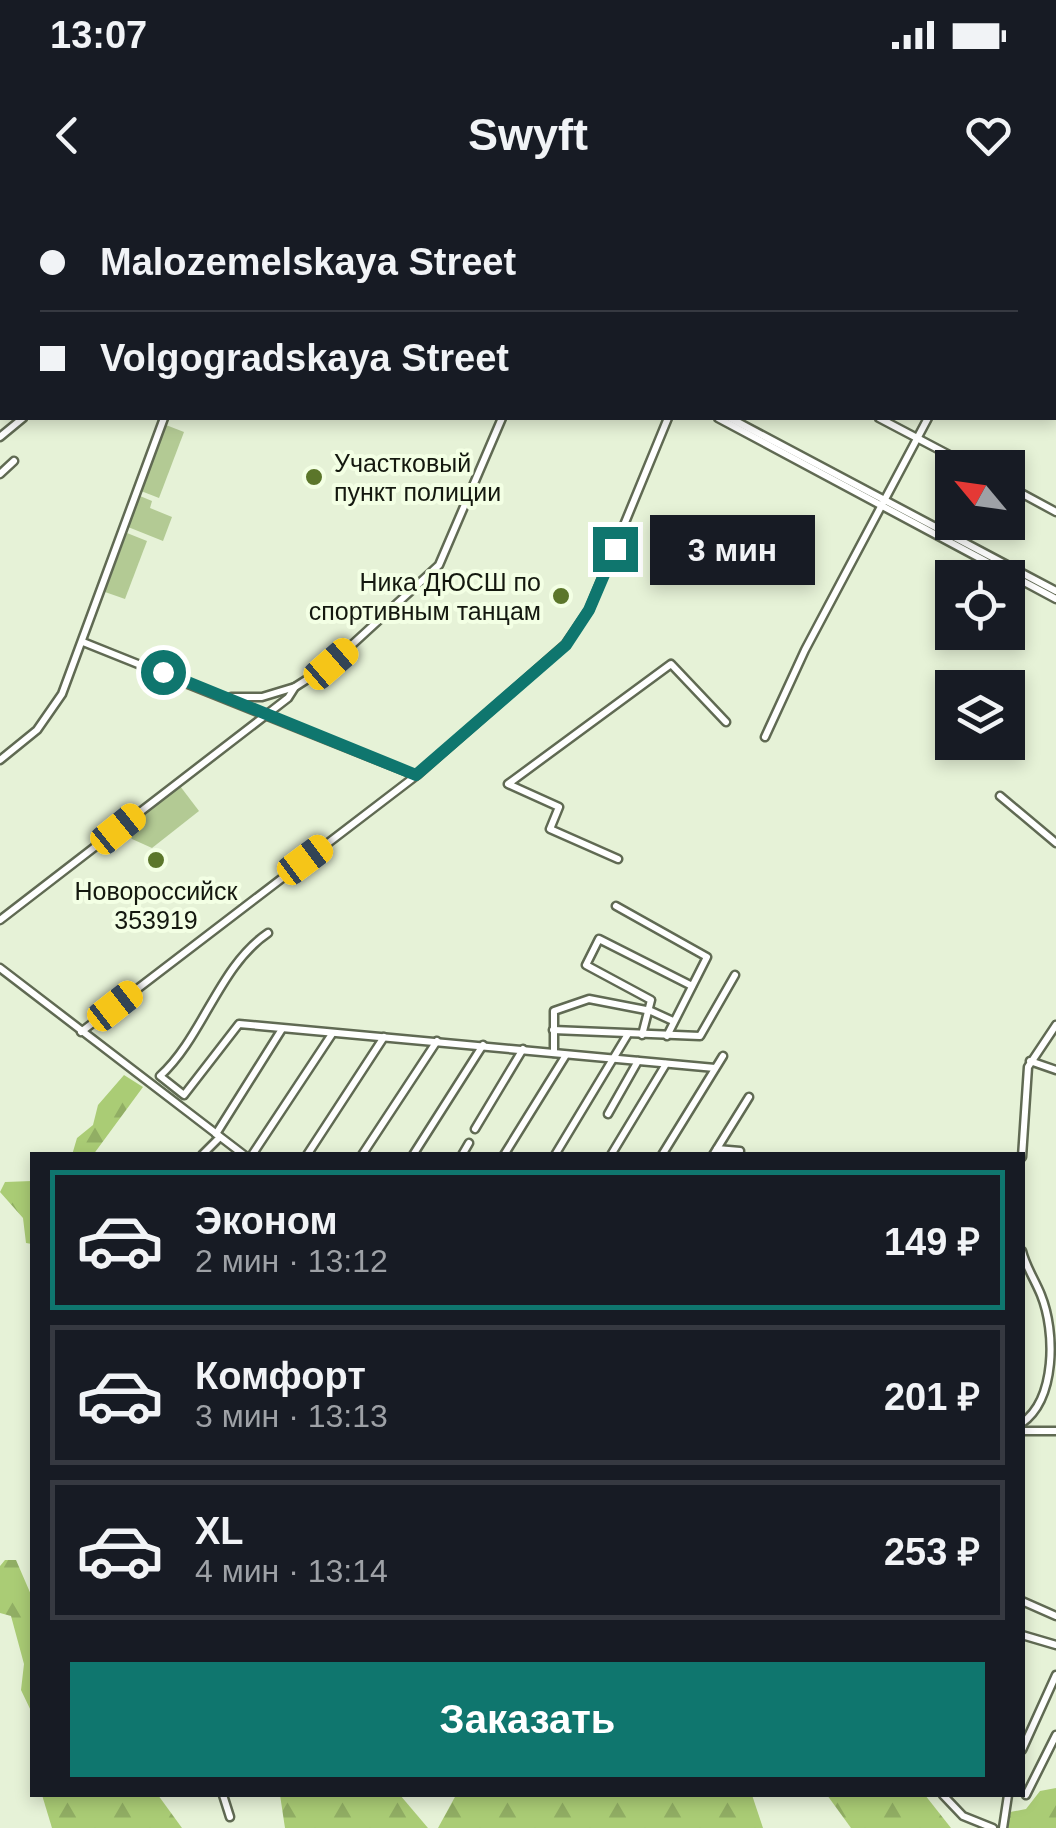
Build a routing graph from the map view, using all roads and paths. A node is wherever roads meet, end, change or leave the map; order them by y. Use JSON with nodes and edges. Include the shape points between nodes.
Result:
{"nodes":[{"id":1,"x":21,"y":420,"type":"edge"},
{"id":2,"x":163,"y":420,"type":"edge"},
{"id":3,"x":501,"y":420,"type":"edge"},
{"id":4,"x":667,"y":420,"type":"edge"},
{"id":5,"x":722,"y":420,"type":"edge"},
{"id":6,"x":734,"y":420,"type":"edge"},
{"id":7,"x":883,"y":420,"type":"edge"},
{"id":8,"x":927,"y":420,"type":"edge"},
{"id":9,"x":0,"y":437,"type":"edge"},
{"id":10,"x":918,"y":437,"type":"junction"},
{"id":11,"x":941,"y":450,"type":"edge"},
{"id":12,"x":14,"y":461,"type":"dead end"},
{"id":13,"x":0,"y":474,"type":"edge"},
{"id":14,"x":1025,"y":495,"type":"edge"},
{"id":15,"x":884,"y":503,"type":"junction"},
{"id":16,"x":1056,"y":512,"type":"edge"},
{"id":17,"x":925,"y":525,"type":"junction"},
{"id":18,"x":1056,"y":591,"type":"edge"},
{"id":19,"x":1056,"y":599,"type":"edge"},
{"id":20,"x":83,"y":642,"type":"junction"},
{"id":21,"x":295,"y":687,"type":"junction"},
{"id":22,"x":225,"y":696,"type":"junction"},
{"id":23,"x":247,"y":699,"type":"junction"},
{"id":24,"x":256,"y":710,"type":"junction"},
{"id":25,"x":267,"y":714,"type":"junction"},
{"id":26,"x":726,"y":722,"type":"dead end"},
{"id":27,"x":765,"y":737,"type":"dead end"},
{"id":28,"x":0,"y":760,"type":"edge"},
{"id":29,"x":416,"y":775,"type":"junction"},
{"id":30,"x":1000,"y":796,"type":"dead end"},
{"id":31,"x":1056,"y":844,"type":"edge"},
{"id":32,"x":618,"y":859,"type":"dead end"},
{"id":33,"x":616,"y":906,"type":"dead end"},
{"id":34,"x":0,"y":920,"type":"edge"},
{"id":35,"x":268,"y":934,"type":"dead end"},
{"id":36,"x":0,"y":968,"type":"edge"},
{"id":37,"x":735,"y":975,"type":"dead end"},
{"id":38,"x":692,"y":986,"type":"junction"},
{"id":39,"x":646,"y":1011,"type":"junction"},
{"id":40,"x":673,"y":1021,"type":"junction"},
{"id":41,"x":1056,"y":1025,"type":"edge"},
{"id":42,"x":282,"y":1029,"type":"junction"},
{"id":43,"x":553,"y":1030,"type":"junction"},
{"id":44,"x":81,"y":1032,"type":"junction"},
{"id":45,"x":333,"y":1032,"type":"junction"},
{"id":46,"x":628,"y":1034,"type":"junction"},
{"id":47,"x":642,"y":1035,"type":"junction"},
{"id":48,"x":667,"y":1036,"type":"junction"},
{"id":49,"x":384,"y":1037,"type":"junction"},
{"id":50,"x":437,"y":1041,"type":"junction"},
{"id":51,"x":484,"y":1044,"type":"junction"},
{"id":52,"x":523,"y":1049,"type":"junction"},
{"id":53,"x":554,"y":1054,"type":"junction"},
{"id":54,"x":566,"y":1055,"type":"junction"},
{"id":55,"x":723,"y":1056,"type":"dead end"},
{"id":56,"x":613,"y":1060,"type":"junction"},
{"id":57,"x":638,"y":1061,"type":"junction"},
{"id":58,"x":1030,"y":1061,"type":"junction"},
{"id":59,"x":666,"y":1064,"type":"junction"},
{"id":60,"x":714,"y":1068,"type":"junction"},
{"id":61,"x":1056,"y":1070,"type":"edge"},
{"id":62,"x":160,"y":1076,"type":"junction"},
{"id":63,"x":148,"y":1084,"type":"junction"},
{"id":64,"x":749,"y":1097,"type":"dead end"},
{"id":65,"x":608,"y":1114,"type":"dead end"},
{"id":66,"x":475,"y":1129,"type":"dead end"},
{"id":67,"x":218,"y":1135,"type":"junction"},
{"id":68,"x":469,"y":1143,"type":"dead end"},
{"id":69,"x":740,"y":1151,"type":"dead end"},
{"id":70,"x":204,"y":1152,"type":"edge"},
{"id":71,"x":240,"y":1152,"type":"edge"},
{"id":72,"x":254,"y":1152,"type":"edge"},
{"id":73,"x":309,"y":1152,"type":"edge"},
{"id":74,"x":364,"y":1152,"type":"edge"},
{"id":75,"x":415,"y":1152,"type":"edge"},
{"id":76,"x":464,"y":1152,"type":"edge"},
{"id":77,"x":506,"y":1152,"type":"edge"},
{"id":78,"x":557,"y":1152,"type":"edge"},
{"id":79,"x":613,"y":1152,"type":"edge"},
{"id":80,"x":664,"y":1152,"type":"edge"},
{"id":81,"x":715,"y":1152,"type":"edge"},
{"id":82,"x":1022,"y":1152,"type":"edge"},
{"id":83,"x":1025,"y":1258,"type":"edge"},
{"id":84,"x":1052,"y":1356,"type":"edge"},
{"id":85,"x":1025,"y":1420,"type":"edge"},
{"id":86,"x":1025,"y":1431,"type":"edge"},
{"id":87,"x":1056,"y":1431,"type":"edge"},
{"id":88,"x":1025,"y":1601,"type":"edge"},
{"id":89,"x":1056,"y":1616,"type":"edge"},
{"id":90,"x":1025,"y":1636,"type":"edge"},
{"id":91,"x":1056,"y":1646,"type":"edge"},
{"id":92,"x":1056,"y":1675,"type":"edge"},
{"id":93,"x":1056,"y":1734,"type":"edge"},
{"id":94,"x":1025,"y":1743,"type":"edge"},
{"id":95,"x":1053,"y":1747,"type":"edge"},
{"id":96,"x":1026,"y":1794,"type":"dead end"},
{"id":97,"x":224,"y":1797,"type":"edge"},
{"id":98,"x":945,"y":1797,"type":"edge"},
{"id":99,"x":1008,"y":1797,"type":"edge"},
{"id":100,"x":230,"y":1818,"type":"dead end"},
{"id":101,"x":993,"y":1828,"type":"edge"},
{"id":102,"x":1002,"y":1828,"type":"edge"}],
"edges":[{"from":1,"to":9,"type":"street"},
{"from":2,"to":20,"type":"street"},
{"from":3,"to":21,"type":"street","via":[[440,565],[331,664]]},
{"from":4,"to":29,"type":"street","via":[[574,634]]},
{"from":5,"to":15,"type":"street"},
{"from":6,"to":15,"type":"street"},
{"from":7,"to":10,"type":"street"},
{"from":8,"to":10,"type":"street"},
{"from":10,"to":11,"type":"street"},
{"from":10,"to":15,"type":"street"},
{"from":12,"to":13,"type":"street"},
{"from":14,"to":16,"type":"street"},
{"from":15,"to":17,"type":"street"},
{"from":15,"to":27,"type":"street"},
{"from":17,"to":18,"type":"street"},
{"from":17,"to":19,"type":"street"},
{"from":20,"to":22,"type":"street"},
{"from":20,"to":28,"type":"street","via":[[46,719]]},
{"from":21,"to":23,"type":"street"},
{"from":21,"to":25,"type":"street"},
{"from":22,"to":23,"type":"street"},
{"from":22,"to":24,"type":"street"},
{"from":23,"to":24,"type":"street"},
{"from":24,"to":25,"type":"street"},
{"from":25,"to":29,"type":"street"},
{"from":25,"to":34,"type":"street"},
{"from":26,"to":32,"type":"street","via":[[671,664],[508,784],[559,808],[550,829]]},
{"from":29,"to":44,"type":"street"},
{"from":30,"to":31,"type":"street"},
{"from":33,"to":38,"type":"street","via":[[707,957]]},
{"from":35,"to":62,"type":"street"},
{"from":36,"to":44,"type":"street"},
{"from":37,"to":48,"type":"street","via":[[700,1036]]},
{"from":38,"to":39,"type":"street","via":[[602,938],[586,965],[650,1000]]},
{"from":38,"to":40,"type":"street"},
{"from":39,"to":40,"type":"street"},
{"from":39,"to":43,"type":"street","via":[[589,999],[554,1011]]},
{"from":39,"to":47,"type":"street"},
{"from":40,"to":48,"type":"street"},
{"from":41,"to":58,"type":"street"},
{"from":42,"to":45,"type":"street"},
{"from":42,"to":62,"type":"street","via":[[235,1025],[186,1096]]},
{"from":42,"to":67,"type":"street"},
{"from":43,"to":46,"type":"street"},
{"from":43,"to":53,"type":"street"},
{"from":44,"to":63,"type":"street"},
{"from":45,"to":49,"type":"street"},
{"from":45,"to":72,"type":"street"},
{"from":46,"to":47,"type":"street"},
{"from":46,"to":56,"type":"street"},
{"from":47,"to":48,"type":"street"},
{"from":49,"to":50,"type":"street"},
{"from":49,"to":73,"type":"street"},
{"from":50,"to":51,"type":"street"},
{"from":50,"to":74,"type":"street"},
{"from":51,"to":52,"type":"street"},
{"from":51,"to":75,"type":"street"},
{"from":52,"to":53,"type":"street"},
{"from":52,"to":66,"type":"street"},
{"from":53,"to":54,"type":"street"},
{"from":54,"to":56,"type":"street"},
{"from":54,"to":77,"type":"street"},
{"from":55,"to":60,"type":"street"},
{"from":56,"to":57,"type":"street"},
{"from":56,"to":78,"type":"street"},
{"from":57,"to":59,"type":"street"},
{"from":57,"to":65,"type":"street"},
{"from":58,"to":61,"type":"street"},
{"from":58,"to":82,"type":"street"},
{"from":59,"to":60,"type":"street"},
{"from":59,"to":79,"type":"street"},
{"from":60,"to":80,"type":"street"},
{"from":62,"to":63,"type":"street"},
{"from":63,"to":67,"type":"street"},
{"from":64,"to":81,"type":"street"},
{"from":67,"to":70,"type":"street"},
{"from":67,"to":71,"type":"street"},
{"from":68,"to":76,"type":"street"},
{"from":69,"to":81,"type":"street"},
{"from":83,"to":84,"type":"street","via":[[1043,1300]]},
{"from":84,"to":85,"type":"street","via":[[1046,1397]]},
{"from":86,"to":87,"type":"street"},
{"from":88,"to":89,"type":"street"},
{"from":90,"to":91,"type":"street"},
{"from":92,"to":94,"type":"street"},
{"from":93,"to":95,"type":"street"},
{"from":95,"to":96,"type":"street"},
{"from":97,"to":100,"type":"street"},
{"from":98,"to":101,"type":"street","via":[[963,1816]]},
{"from":99,"to":102,"type":"street"}]}
